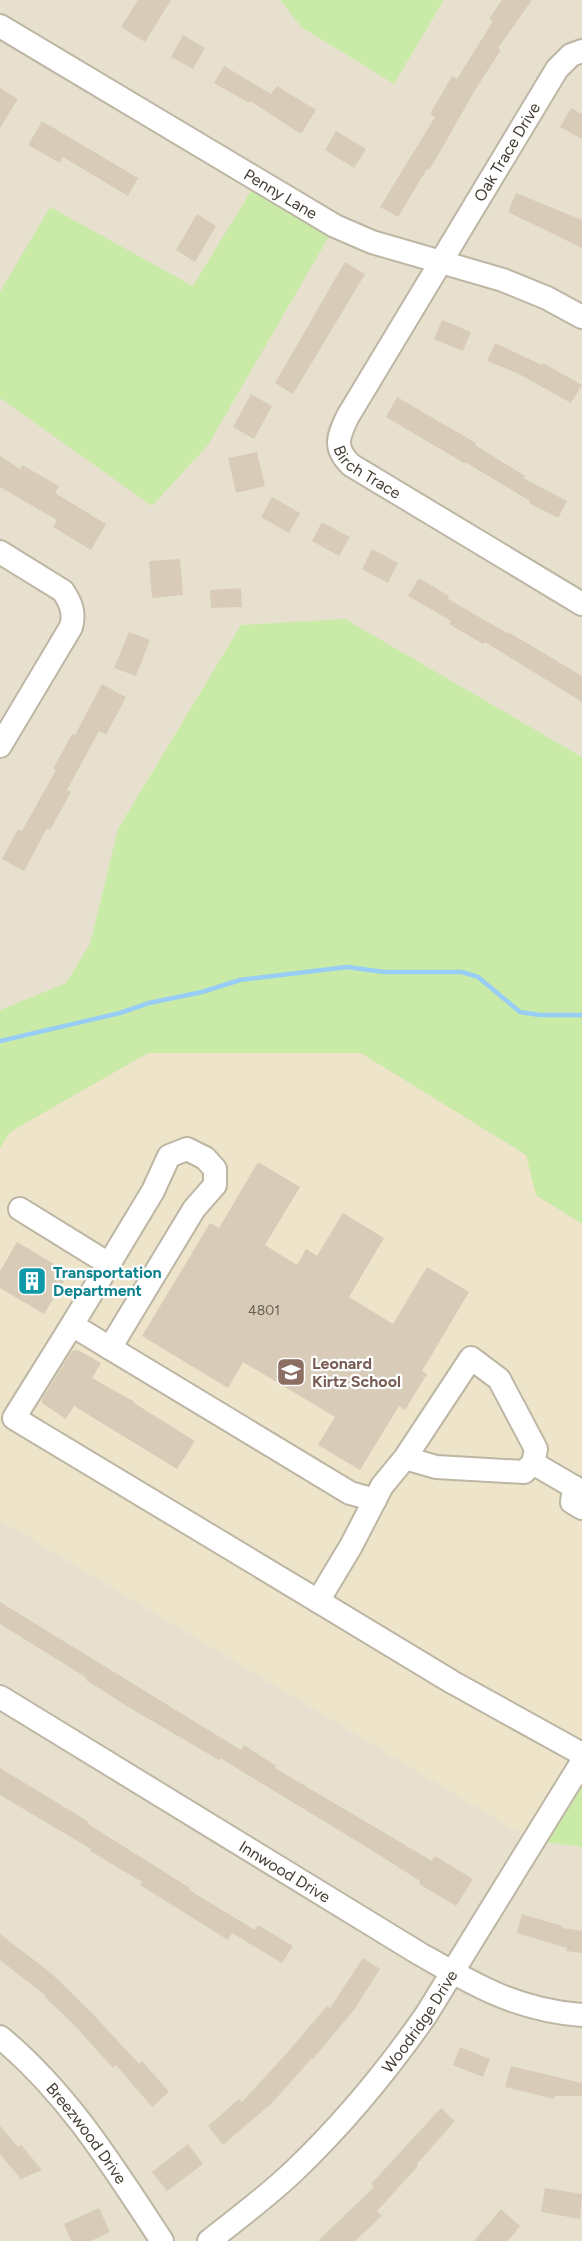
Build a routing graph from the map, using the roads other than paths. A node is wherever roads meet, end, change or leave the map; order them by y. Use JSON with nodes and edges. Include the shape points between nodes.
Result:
{"nodes":[{"id":1,"x":0,"y":26,"type":"edge"},
{"id":2,"x":582,"y":51,"type":"edge"},
{"id":3,"x":441,"y":263,"type":"junction"},
{"id":4,"x":582,"y":316,"type":"edge"},
{"id":5,"x":0,"y":552,"type":"edge"},
{"id":6,"x":582,"y":604,"type":"edge"},
{"id":7,"x":0,"y":746,"type":"edge"},
{"id":8,"x":20,"y":1209,"type":"dead end"},
{"id":9,"x":109,"y":1264,"type":"junction"},
{"id":10,"x":72,"y":1325,"type":"junction"},
{"id":11,"x":110,"y":1348,"type":"junction"},
{"id":12,"x":405,"y":1458,"type":"junction"},
{"id":13,"x":533,"y":1463,"type":"junction"},
{"id":14,"x":579,"y":1492,"type":"edge"},
{"id":15,"x":375,"y":1500,"type":"junction"},
{"id":16,"x":318,"y":1601,"type":"junction"},
{"id":17,"x":0,"y":1697,"type":"edge"},
{"id":18,"x":582,"y":1754,"type":"edge"},
{"id":19,"x":582,"y":1762,"type":"edge"},
{"id":20,"x":452,"y":1972,"type":"junction"},
{"id":21,"x":582,"y":2015,"type":"edge"},
{"id":22,"x":0,"y":2037,"type":"edge"},
{"id":23,"x":162,"y":2241,"type":"edge"},
{"id":24,"x":209,"y":2241,"type":"edge"}],
"edges":[{"from":1,"to":3,"type":"street","name":"Penny Lane","via":[[335,226]]},
{"from":2,"to":3,"type":"street","name":"Oak Trace Drive","via":[[571,54],[557,69]]},
{"from":3,"to":4,"type":"street","name":"Penny Lane","via":[[502,280]]},
{"from":3,"to":6,"type":"street","name":"Birch Trace","via":[[348,416],[340,431],[339,449],[351,465]]},
{"from":5,"to":7,"type":"street","via":[[63,591],[73,621]]},
{"from":8,"to":9,"type":"street"},
{"from":9,"to":10,"type":"street"},
{"from":9,"to":11,"type":"street","via":[[153,1191],[169,1156],[187,1149],[205,1158],[215,1169],[215,1185],[194,1209]]},
{"from":10,"to":11,"type":"street"},
{"from":10,"to":16,"type":"street","via":[[14,1418]]},
{"from":11,"to":15,"type":"street","via":[[350,1493]]},
{"from":12,"to":13,"type":"street","via":[[436,1467],[524,1472]]},
{"from":12,"to":13,"type":"street","via":[[471,1358],[499,1379],[536,1449]]},
{"from":12,"to":15,"type":"street"},
{"from":13,"to":14,"type":"street"},
{"from":15,"to":16,"type":"street"},
{"from":16,"to":18,"type":"street"},
{"from":17,"to":20,"type":"street","name":"Innwood Drive"},
{"from":19,"to":20,"type":"street","name":"Woodridge Drive"},
{"from":20,"to":21,"type":"street","name":"Innwood Drive","via":[[505,1999]]},
{"from":20,"to":24,"type":"street","name":"Woodridge Drive","via":[[398,2055],[328,2138],[253,2207]]},
{"from":22,"to":23,"type":"street","name":"Breezwood Drive","via":[[76,2116]]}]}
